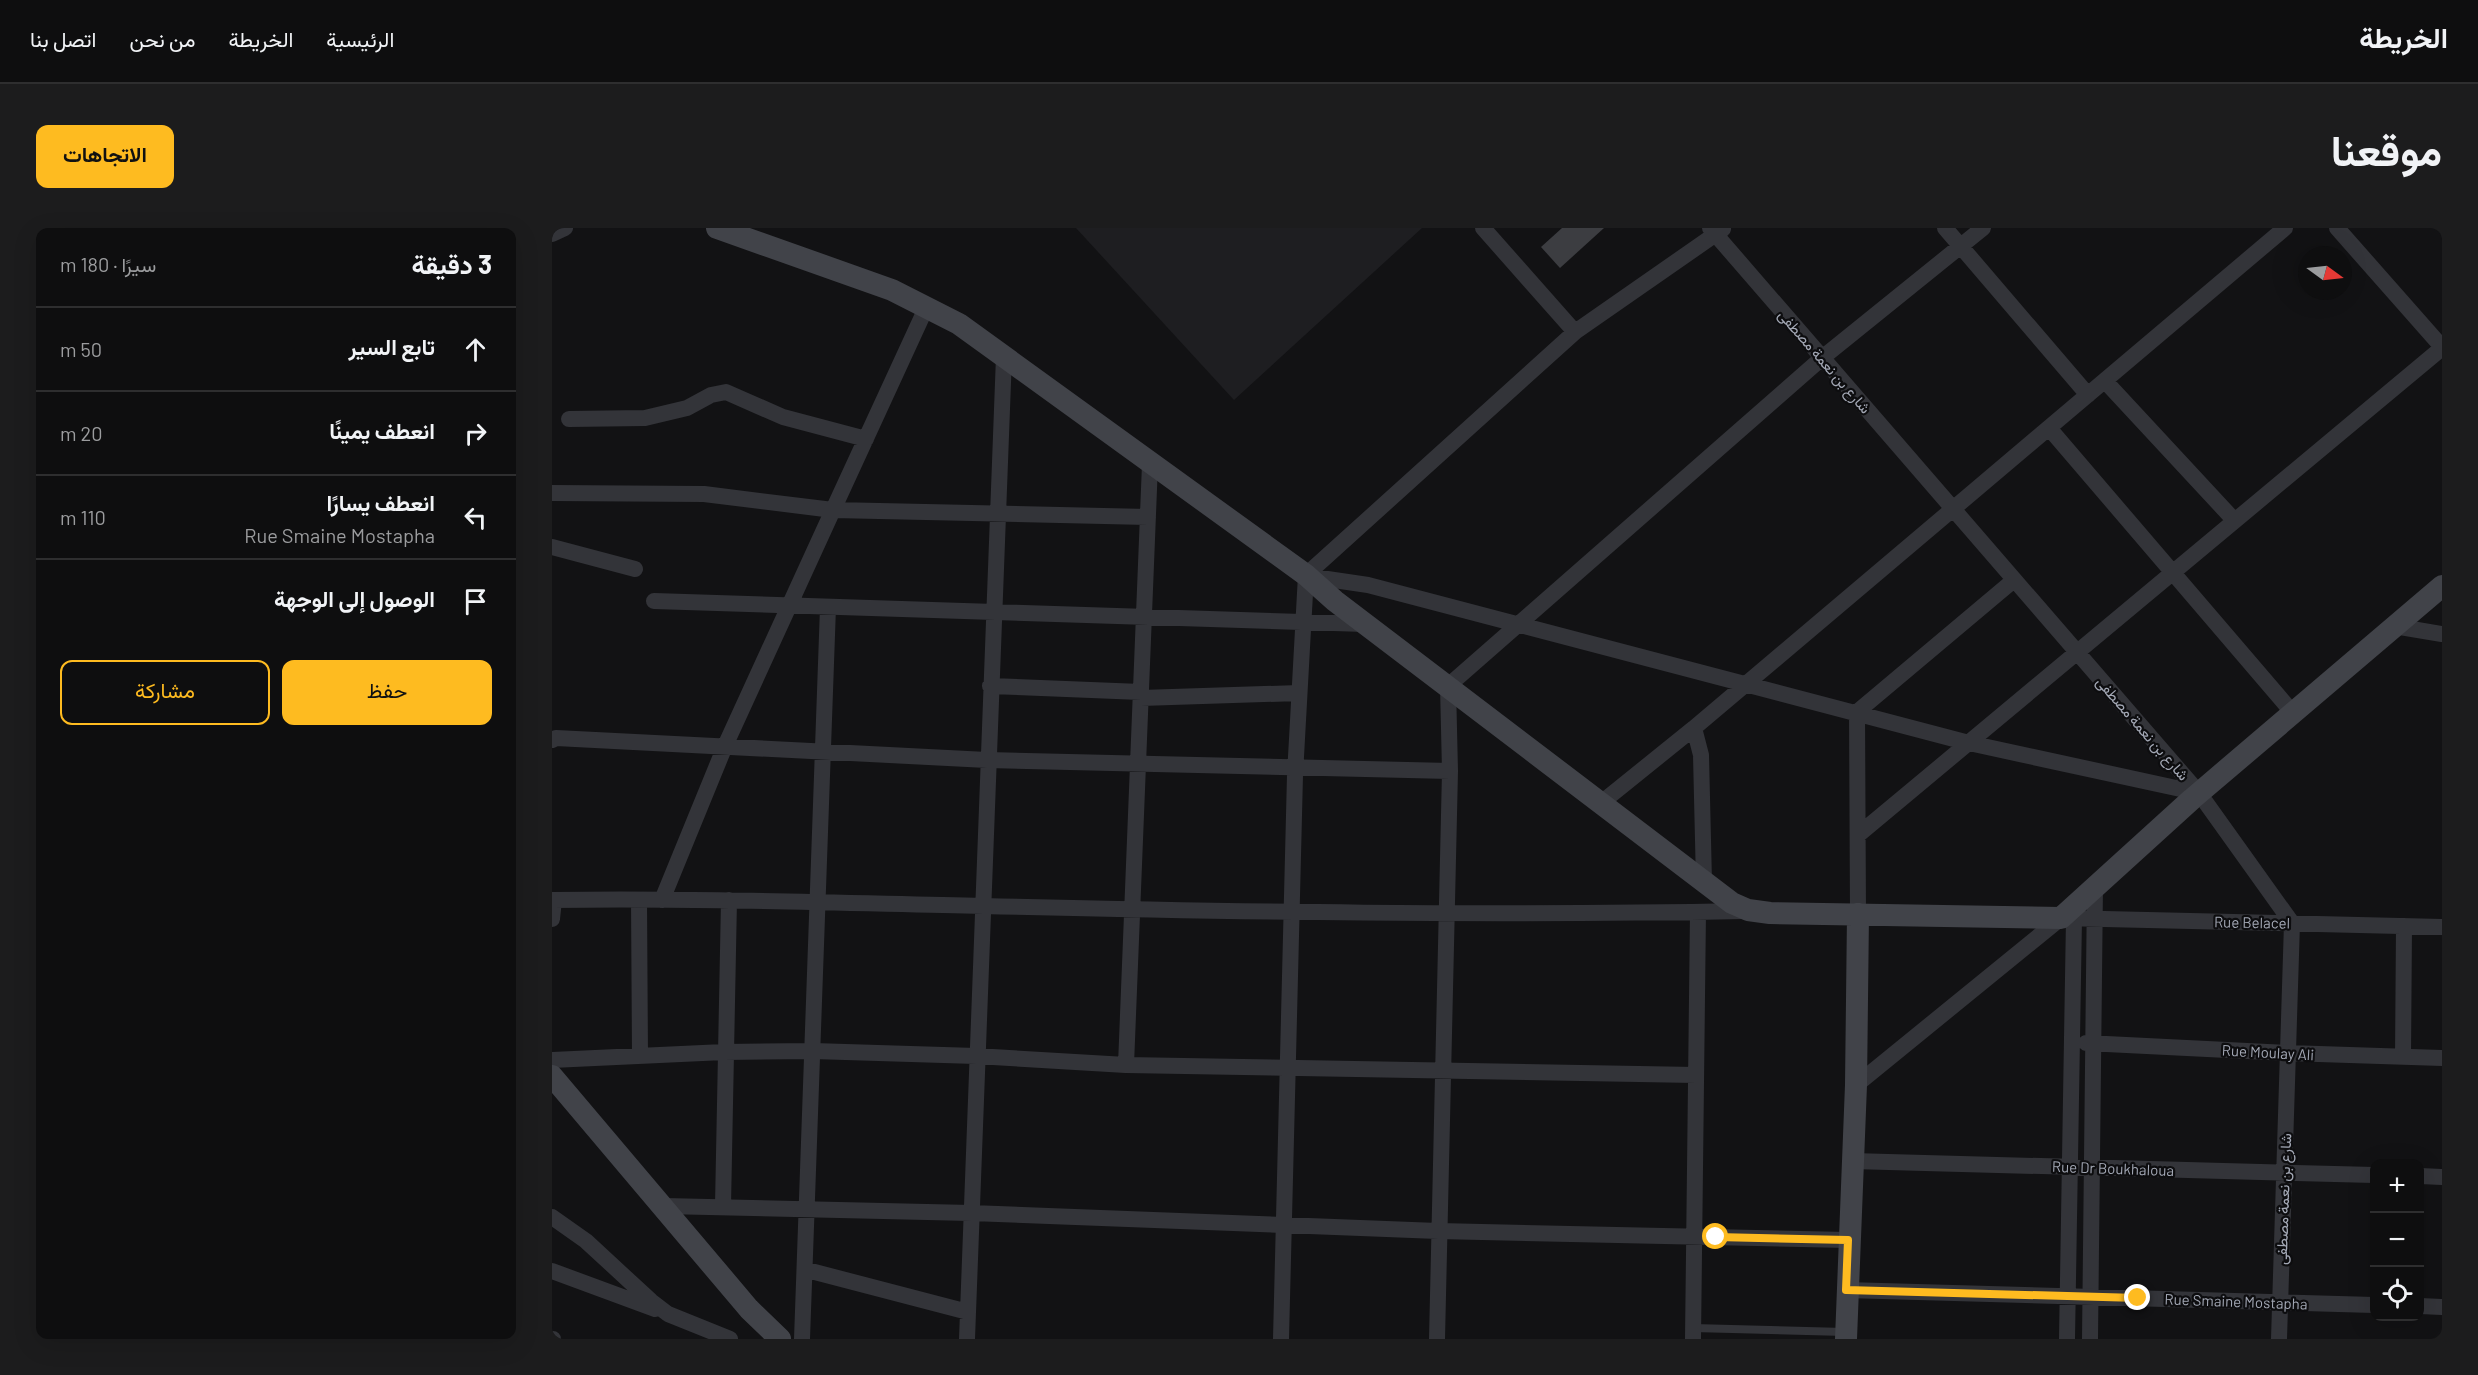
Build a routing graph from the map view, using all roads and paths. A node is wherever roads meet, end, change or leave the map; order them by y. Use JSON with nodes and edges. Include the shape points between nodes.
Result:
{"nodes":[{"id":1,"x":565,"y":228,"type":"edge"},
{"id":2,"x":717,"y":228,"type":"edge"},
{"id":3,"x":1483,"y":228,"type":"edge"},
{"id":4,"x":1945,"y":228,"type":"edge"},
{"id":5,"x":1983,"y":228,"type":"edge"},
{"id":6,"x":2285,"y":228,"type":"edge"},
{"id":7,"x":2337,"y":228,"type":"edge"},
{"id":8,"x":1716,"y":230,"type":"edge"},
{"id":9,"x":552,"y":234,"type":"edge"},
{"id":10,"x":1960,"y":246,"type":"junction"},
{"id":11,"x":926,"y":308,"type":"junction"},
{"id":12,"x":1575,"y":332,"type":"junction"},
{"id":13,"x":2442,"y":347,"type":"edge"},
{"id":14,"x":1004,"y":356,"type":"junction"},
{"id":15,"x":1822,"y":358,"type":"junction"},
{"id":16,"x":2105,"y":381,"type":"junction"},
{"id":17,"x":2088,"y":395,"type":"junction"},
{"id":18,"x":569,"y":419,"type":"dead end"},
{"id":19,"x":2049,"y":428,"type":"junction"},
{"id":20,"x":866,"y":439,"type":"junction"},
{"id":21,"x":1150,"y":464,"type":"junction"},
{"id":22,"x":552,"y":493,"type":"edge"},
{"id":23,"x":1953,"y":509,"type":"junction"},
{"id":24,"x":833,"y":510,"type":"junction"},
{"id":25,"x":997,"y":513,"type":"junction"},
{"id":26,"x":1148,"y":517,"type":"junction"},
{"id":27,"x":2234,"y":520,"type":"junction"},
{"id":28,"x":552,"y":547,"type":"edge"},
{"id":29,"x":635,"y":569,"type":"dead end"},
{"id":30,"x":2172,"y":571,"type":"junction"},
{"id":31,"x":1306,"y":575,"type":"junction"},
{"id":32,"x":2014,"y":580,"type":"junction"},
{"id":33,"x":2442,"y":586,"type":"edge"},
{"id":34,"x":654,"y":601,"type":"dead end"},
{"id":35,"x":789,"y":606,"type":"junction"},
{"id":36,"x":828,"y":607,"type":"junction"},
{"id":37,"x":993,"y":613,"type":"junction"},
{"id":38,"x":1144,"y":618,"type":"junction"},
{"id":39,"x":1302,"y":622,"type":"junction"},
{"id":40,"x":1520,"y":623,"type":"junction"},
{"id":41,"x":1365,"y":624,"type":"junction"},
{"id":42,"x":2394,"y":626,"type":"junction"},
{"id":43,"x":2442,"y":634,"type":"edge"},
{"id":44,"x":2078,"y":654,"type":"junction"},
{"id":45,"x":1748,"y":683,"type":"junction"},
{"id":46,"x":990,"y":686,"type":"junction"},
{"id":47,"x":1448,"y":686,"type":"junction"},
{"id":48,"x":1299,"y":693,"type":"junction"},
{"id":49,"x":1141,"y":695,"type":"junction"},
{"id":50,"x":1857,"y":712,"type":"junction"},
{"id":51,"x":2293,"y":713,"type":"junction"},
{"id":52,"x":1694,"y":728,"type":"junction"},
{"id":53,"x":552,"y":740,"type":"edge"},
{"id":54,"x":1969,"y":743,"type":"junction"},
{"id":55,"x":725,"y":746,"type":"junction"},
{"id":56,"x":823,"y":752,"type":"junction"},
{"id":57,"x":987,"y":760,"type":"junction"},
{"id":58,"x":1138,"y":763,"type":"junction"},
{"id":59,"x":1296,"y":767,"type":"junction"},
{"id":60,"x":1450,"y":771,"type":"junction"},
{"id":61,"x":2199,"y":793,"type":"junction"},
{"id":62,"x":1601,"y":803,"type":"junction"},
{"id":63,"x":1858,"y":835,"type":"junction"},
{"id":64,"x":1704,"y":882,"type":"junction"},
{"id":65,"x":2095,"y":886,"type":"junction"},
{"id":66,"x":553,"y":900,"type":"edge"},
{"id":67,"x":639,"y":900,"type":"junction"},
{"id":68,"x":662,"y":900,"type":"junction"},
{"id":69,"x":729,"y":900,"type":"junction"},
{"id":70,"x":818,"y":900,"type":"junction"},
{"id":71,"x":981,"y":906,"type":"junction"},
{"id":72,"x":1132,"y":909,"type":"junction"},
{"id":73,"x":1748,"y":910,"type":"junction"},
{"id":74,"x":1292,"y":911,"type":"junction"},
{"id":75,"x":1698,"y":912,"type":"junction"},
{"id":76,"x":1447,"y":913,"type":"junction"},
{"id":77,"x":1858,"y":914,"type":"junction"},
{"id":78,"x":2068,"y":918,"type":"junction"},
{"id":79,"x":2097,"y":918,"type":"junction"},
{"id":80,"x":552,"y":919,"type":"edge"},
{"id":81,"x":2292,"y":923,"type":"junction"},
{"id":82,"x":2404,"y":926,"type":"junction"},
{"id":83,"x":2442,"y":927,"type":"edge"},
{"id":84,"x":2072,"y":1042,"type":"junction"},
{"id":85,"x":2095,"y":1043,"type":"junction"},
{"id":86,"x":813,"y":1051,"type":"junction"},
{"id":87,"x":724,"y":1052,"type":"junction"},
{"id":88,"x":2288,"y":1053,"type":"junction"},
{"id":89,"x":640,"y":1056,"type":"junction"},
{"id":90,"x":976,"y":1056,"type":"junction"},
{"id":91,"x":2403,"y":1057,"type":"junction"},
{"id":92,"x":2442,"y":1058,"type":"edge"},
{"id":93,"x":552,"y":1060,"type":"edge"},
{"id":94,"x":1126,"y":1065,"type":"junction"},
{"id":95,"x":1287,"y":1067,"type":"junction"},
{"id":96,"x":1444,"y":1072,"type":"junction"},
{"id":97,"x":1696,"y":1075,"type":"junction"},
{"id":98,"x":552,"y":1076,"type":"edge"},
{"id":99,"x":1856,"y":1084,"type":"junction"},
{"id":100,"x":1852,"y":1161,"type":"junction"},
{"id":101,"x":2071,"y":1167,"type":"junction"},
{"id":102,"x":2093,"y":1168,"type":"junction"},
{"id":103,"x":2284,"y":1173,"type":"junction"},
{"id":104,"x":2370,"y":1175,"type":"edge"},
{"id":105,"x":2424,"y":1176,"type":"edge"},
{"id":106,"x":2442,"y":1177,"type":"edge"},
{"id":107,"x":664,"y":1206,"type":"junction"},
{"id":108,"x":723,"y":1206,"type":"junction"},
{"id":109,"x":808,"y":1208,"type":"junction"},
{"id":110,"x":970,"y":1213,"type":"junction"},
{"id":111,"x":552,"y":1217,"type":"edge"},
{"id":112,"x":1283,"y":1225,"type":"junction"},
{"id":113,"x":1438,"y":1231,"type":"junction"},
{"id":114,"x":1694,"y":1237,"type":"junction"},
{"id":115,"x":1848,"y":1240,"type":"junction"},
{"id":116,"x":807,"y":1269,"type":"junction"},
{"id":117,"x":552,"y":1271,"type":"edge"},
{"id":118,"x":1846,"y":1290,"type":"junction"},
{"id":119,"x":2069,"y":1296,"type":"junction"},
{"id":120,"x":2091,"y":1297,"type":"junction"},
{"id":121,"x":2280,"y":1302,"type":"junction"},
{"id":122,"x":2370,"y":1305,"type":"edge"},
{"id":123,"x":2424,"y":1306,"type":"edge"},
{"id":124,"x":2442,"y":1307,"type":"edge"},
{"id":125,"x":968,"y":1312,"type":"junction"},
{"id":126,"x":668,"y":1314,"type":"junction"},
{"id":127,"x":1693,"y":1333,"type":"edge"},
{"id":128,"x":1846,"y":1335,"type":"edge"},
{"id":129,"x":730,"y":1339,"type":"edge"},
{"id":130,"x":780,"y":1339,"type":"edge"},
{"id":131,"x":802,"y":1339,"type":"edge"},
{"id":132,"x":967,"y":1339,"type":"edge"},
{"id":133,"x":1281,"y":1339,"type":"edge"},
{"id":134,"x":1437,"y":1339,"type":"edge"},
{"id":135,"x":2067,"y":1339,"type":"edge"},
{"id":136,"x":2090,"y":1339,"type":"edge"},
{"id":137,"x":2279,"y":1339,"type":"edge"}],
"edges":[{"from":1,"to":9,"type":"street"},
{"from":2,"to":11,"type":"main road","via":[[892,291]]},
{"from":3,"to":12,"type":"street"},
{"from":4,"to":10,"type":"street"},
{"from":5,"to":10,"type":"street"},
{"from":6,"to":16,"type":"street"},
{"from":7,"to":13,"type":"street"},
{"from":8,"to":12,"type":"street"},
{"from":8,"to":15,"type":"street","name":"شارع بن نعمة مصطفى"},
{"from":10,"to":15,"type":"street"},
{"from":10,"to":17,"type":"street"},
{"from":11,"to":14,"type":"main road","via":[[959,324]]},
{"from":11,"to":20,"type":"street"},
{"from":12,"to":31,"type":"street"},
{"from":13,"to":27,"type":"street"},
{"from":14,"to":21,"type":"main road"},
{"from":14,"to":25,"type":"street"},
{"from":15,"to":23,"type":"street","name":"شارع بن نعمة مصطفى"},
{"from":15,"to":40,"type":"street"},
{"from":16,"to":17,"type":"street"},
{"from":16,"to":27,"type":"street"},
{"from":17,"to":19,"type":"street"},
{"from":18,"to":20,"type":"street","via":[[645,418],[687,408],[726,392],[783,417]]},
{"from":19,"to":23,"type":"street"},
{"from":19,"to":30,"type":"street"},
{"from":20,"to":24,"type":"street"},
{"from":21,"to":26,"type":"street"},
{"from":21,"to":31,"type":"main road"},
{"from":22,"to":24,"type":"street","via":[[704,494]]},
{"from":23,"to":32,"type":"street","name":"شارع بن نعمة مصطفى"},
{"from":23,"to":45,"type":"street"},
{"from":24,"to":25,"type":"street"},
{"from":24,"to":35,"type":"street"},
{"from":25,"to":26,"type":"street"},
{"from":25,"to":37,"type":"street"},
{"from":26,"to":38,"type":"street"},
{"from":27,"to":30,"type":"street"},
{"from":28,"to":29,"type":"street"},
{"from":30,"to":44,"type":"street"},
{"from":30,"to":51,"type":"street"},
{"from":31,"to":39,"type":"street"},
{"from":31,"to":40,"type":"street","via":[[1368,585]]},
{"from":31,"to":41,"type":"main road"},
{"from":32,"to":44,"type":"street","name":"شارع بن نعمة مصطفى"},
{"from":32,"to":50,"type":"street"},
{"from":33,"to":42,"type":"main road"},
{"from":34,"to":35,"type":"street"},
{"from":35,"to":36,"type":"street"},
{"from":35,"to":55,"type":"street"},
{"from":36,"to":37,"type":"street"},
{"from":36,"to":56,"type":"street"},
{"from":37,"to":38,"type":"street"},
{"from":37,"to":46,"type":"street"},
{"from":38,"to":39,"type":"street"},
{"from":38,"to":49,"type":"street"},
{"from":39,"to":41,"type":"street"},
{"from":39,"to":48,"type":"street"},
{"from":40,"to":45,"type":"street"},
{"from":40,"to":47,"type":"street"},
{"from":41,"to":47,"type":"main road"},
{"from":42,"to":43,"type":"street"},
{"from":42,"to":51,"type":"main road"},
{"from":44,"to":54,"type":"street"},
{"from":44,"to":61,"type":"street","name":"شارع بن نعمة مصطفى"},
{"from":45,"to":50,"type":"street"},
{"from":45,"to":52,"type":"street"},
{"from":46,"to":49,"type":"street"},
{"from":46,"to":57,"type":"street"},
{"from":47,"to":60,"type":"street"},
{"from":47,"to":62,"type":"main road"},
{"from":48,"to":49,"type":"street"},
{"from":48,"to":59,"type":"street"},
{"from":49,"to":58,"type":"street"},
{"from":50,"to":54,"type":"street"},
{"from":50,"to":63,"type":"street"},
{"from":51,"to":61,"type":"main road"},
{"from":52,"to":62,"type":"street"},
{"from":52,"to":64,"type":"street","via":[[1701,755]]},
{"from":53,"to":55,"type":"street"},
{"from":54,"to":61,"type":"street"},
{"from":54,"to":63,"type":"street"},
{"from":55,"to":56,"type":"street"},
{"from":55,"to":68,"type":"street"},
{"from":56,"to":57,"type":"street"},
{"from":56,"to":70,"type":"street"},
{"from":57,"to":58,"type":"street"},
{"from":57,"to":71,"type":"street"},
{"from":58,"to":59,"type":"street"},
{"from":58,"to":72,"type":"street"},
{"from":59,"to":60,"type":"street"},
{"from":59,"to":74,"type":"street"},
{"from":60,"to":76,"type":"street"},
{"from":61,"to":65,"type":"main road"},
{"from":61,"to":81,"type":"street","name":"شارع بن نعمة مصطفى"},
{"from":62,"to":64,"type":"main road"},
{"from":63,"to":77,"type":"street"},
{"from":64,"to":73,"type":"main road"},
{"from":65,"to":78,"type":"main road"},
{"from":65,"to":79,"type":"street"},
{"from":66,"to":67,"type":"street"},
{"from":66,"to":80,"type":"street"},
{"from":67,"to":68,"type":"street"},
{"from":67,"to":89,"type":"street"},
{"from":68,"to":69,"type":"street"},
{"from":69,"to":70,"type":"street"},
{"from":69,"to":87,"type":"street"},
{"from":70,"to":71,"type":"street"},
{"from":70,"to":86,"type":"street"},
{"from":71,"to":72,"type":"street"},
{"from":71,"to":90,"type":"street"},
{"from":72,"to":74,"type":"street"},
{"from":72,"to":94,"type":"street"},
{"from":73,"to":75,"type":"street"},
{"from":73,"to":77,"type":"main road"},
{"from":74,"to":76,"type":"street"},
{"from":74,"to":95,"type":"street"},
{"from":75,"to":76,"type":"street"},
{"from":75,"to":97,"type":"street"},
{"from":76,"to":96,"type":"street"},
{"from":77,"to":78,"type":"main road"},
{"from":77,"to":99,"type":"main road"},
{"from":78,"to":79,"type":"street","name":"Rue Belacel"},
{"from":78,"to":84,"type":"street"},
{"from":78,"to":99,"type":"street"},
{"from":79,"to":81,"type":"street","name":"Rue Belacel"},
{"from":79,"to":85,"type":"street"},
{"from":81,"to":82,"type":"street","name":"Rue Belacel"},
{"from":81,"to":88,"type":"street","name":"شارع بن نعمة مصطفى"},
{"from":82,"to":83,"type":"street","name":"Rue Belacel"},
{"from":82,"to":91,"type":"street"},
{"from":84,"to":85,"type":"street","name":"Rue Moulay Ali"},
{"from":84,"to":101,"type":"street"},
{"from":85,"to":88,"type":"street","name":"Rue Moulay Ali"},
{"from":85,"to":102,"type":"street"},
{"from":86,"to":87,"type":"street"},
{"from":86,"to":90,"type":"street"},
{"from":86,"to":109,"type":"street"},
{"from":87,"to":89,"type":"street"},
{"from":87,"to":108,"type":"street"},
{"from":88,"to":91,"type":"street","name":"Rue Moulay Ali"},
{"from":88,"to":103,"type":"street","name":"شارع بن نعمة مصطفى"},
{"from":89,"to":93,"type":"street"},
{"from":90,"to":94,"type":"street"},
{"from":90,"to":110,"type":"street"},
{"from":91,"to":92,"type":"street","name":"Rue Moulay Ali"},
{"from":94,"to":95,"type":"street"},
{"from":95,"to":96,"type":"street"},
{"from":95,"to":112,"type":"street"},
{"from":96,"to":97,"type":"street"},
{"from":96,"to":113,"type":"street"},
{"from":97,"to":114,"type":"street"},
{"from":98,"to":107,"type":"main road"},
{"from":99,"to":100,"type":"main road"},
{"from":100,"to":101,"type":"street","name":"Rue Dr Boukhaloua"},
{"from":100,"to":115,"type":"main road"},
{"from":101,"to":102,"type":"street","name":"Rue Dr Boukhaloua"},
{"from":101,"to":119,"type":"street"},
{"from":102,"to":103,"type":"street","name":"Rue Dr Boukhaloua"},
{"from":102,"to":120,"type":"street"},
{"from":103,"to":104,"type":"street","name":"Rue Dr Boukhaloua"},
{"from":103,"to":121,"type":"street","name":"شارع بن نعمة مصطفى"},
{"from":105,"to":106,"type":"street"},
{"from":107,"to":108,"type":"street"},
{"from":107,"to":130,"type":"main road","via":[[749,1309]]},
{"from":108,"to":109,"type":"street"},
{"from":109,"to":110,"type":"street"},
{"from":109,"to":116,"type":"street"},
{"from":110,"to":112,"type":"street"},
{"from":110,"to":125,"type":"street"},
{"from":111,"to":126,"type":"street","via":[[586,1241]]},
{"from":112,"to":113,"type":"street"},
{"from":112,"to":133,"type":"street"},
{"from":113,"to":114,"type":"street"},
{"from":113,"to":134,"type":"street"},
{"from":114,"to":115,"type":"street"},
{"from":114,"to":127,"type":"street"},
{"from":115,"to":118,"type":"main road"},
{"from":116,"to":125,"type":"street"},
{"from":116,"to":131,"type":"street"},
{"from":117,"to":126,"type":"street"},
{"from":118,"to":119,"type":"street","name":"Rue Smaine Mostapha"},
{"from":118,"to":128,"type":"main road"},
{"from":119,"to":120,"type":"street","name":"Rue Smaine Mostapha"},
{"from":119,"to":135,"type":"street"},
{"from":120,"to":121,"type":"street","name":"Rue Smaine Mostapha"},
{"from":120,"to":136,"type":"street"},
{"from":121,"to":122,"type":"street","name":"Rue Smaine Mostapha"},
{"from":121,"to":137,"type":"street","name":"شارع بن نعمة مصطفى"},
{"from":123,"to":124,"type":"street"},
{"from":125,"to":132,"type":"street"},
{"from":126,"to":129,"type":"street"},
{"from":127,"to":128,"type":"lane"}]}
